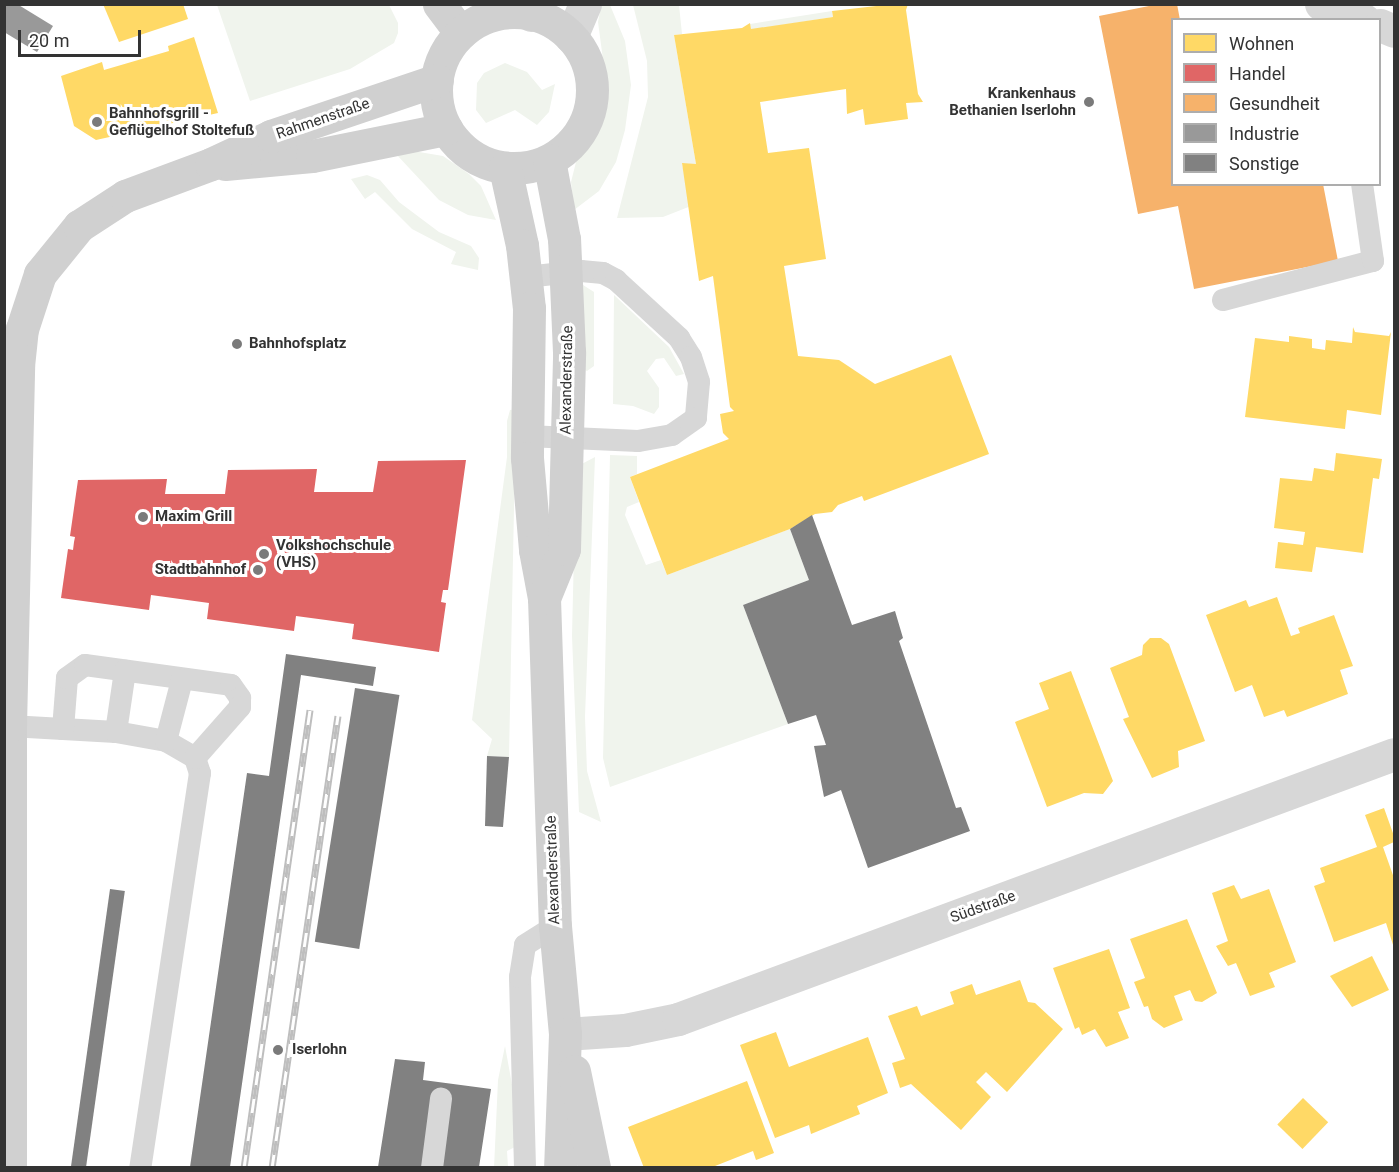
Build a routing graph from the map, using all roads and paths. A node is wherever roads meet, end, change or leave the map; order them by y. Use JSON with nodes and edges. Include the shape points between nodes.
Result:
{"nodes":[{"id":1,"x":439,"y":4,"type":"edge"},
{"id":2,"x":585,"y":4,"type":"edge"},
{"id":3,"x":495,"y":9,"type":"edge"},
{"id":4,"x":534,"y":10,"type":"edge"},
{"id":5,"x":1381,"y":25,"type":"edge"},
{"id":6,"x":1395,"y":31,"type":"edge"},
{"id":7,"x":461,"y":33,"type":"junction"},
{"id":8,"x":571,"y":37,"type":"junction"},
{"id":9,"x":437,"y":80,"type":"junction"},
{"id":10,"x":446,"y":129,"type":"junction"},
{"id":11,"x":549,"y":160,"type":"junction"},
{"id":12,"x":211,"y":164,"type":"junction"},
{"id":13,"x":505,"y":168,"type":"junction"},
{"id":14,"x":1362,"y":186,"type":"edge"},
{"id":15,"x":567,"y":272,"type":"junction"},
{"id":16,"x":526,"y":277,"type":"junction"},
{"id":17,"x":1223,"y":300,"type":"dead end"},
{"id":18,"x":527,"y":436,"type":"junction"},
{"id":19,"x":566,"y":439,"type":"junction"},
{"id":20,"x":544,"y":598,"type":"junction"},
{"id":21,"x":125,"y":671,"type":"junction"},
{"id":22,"x":182,"y":680,"type":"junction"},
{"id":23,"x":10,"y":726,"type":"junction"},
{"id":24,"x":63,"y":729,"type":"junction"},
{"id":25,"x":116,"y":732,"type":"junction"},
{"id":26,"x":166,"y":741,"type":"junction"},
{"id":27,"x":1395,"y":754,"type":"edge"},
{"id":28,"x":195,"y":758,"type":"junction"},
{"id":29,"x":555,"y":926,"type":"junction"},
{"id":30,"x":565,"y":1034,"type":"junction"},
{"id":31,"x":441,"y":1099,"type":"dead end"},
{"id":32,"x":10,"y":1167,"type":"edge"},
{"id":33,"x":140,"y":1167,"type":"edge"},
{"id":34,"x":432,"y":1167,"type":"edge"},
{"id":35,"x":525,"y":1167,"type":"edge"},
{"id":36,"x":560,"y":1167,"type":"edge"},
{"id":37,"x":594,"y":1167,"type":"edge"}],
"edges":[{"from":1,"to":7,"type":"main road"},
{"from":2,"to":8,"type":"street"},
{"from":3,"to":4,"type":"main road"},
{"from":3,"to":7,"type":"main road"},
{"from":4,"to":8,"type":"main road"},
{"from":5,"to":6,"type":"street"},
{"from":7,"to":9,"type":"main road","via":[[445,54]]},
{"from":8,"to":11,"type":"main road","via":[[589,72],[589,110],[570,145]]},
{"from":9,"to":10,"type":"main road","via":[[436,100]]},
{"from":9,"to":12,"type":"main road","name":"Rahmenstraße","via":[[271,136]]},
{"from":10,"to":12,"type":"main road","name":"Rahmenstraße","via":[[265,163]]},
{"from":10,"to":13,"type":"main road","via":[[471,155]]},
{"from":11,"to":13,"type":"main road"},
{"from":11,"to":15,"type":"main road","name":"Alexanderstraße"},
{"from":12,"to":23,"type":"main road","name":"Rahmenstraße","via":[[156,182],[94,214],[66,238],[40,274],[22,329],[18,366]]},
{"from":13,"to":16,"type":"main road","name":"Alexanderstraße"},
{"from":14,"to":17,"type":"lane","via":[[1373,261]]},
{"from":15,"to":16,"type":"lane"},
{"from":15,"to":19,"type":"main road","name":"Alexanderstraße"},
{"from":15,"to":19,"type":"lane","via":[[603,273],[616,280],[679,338],[697,374],[699,403],[696,418],[672,435],[638,441]]},
{"from":16,"to":18,"type":"main road","name":"Alexanderstraße"},
{"from":18,"to":19,"type":"lane"},
{"from":18,"to":20,"type":"main road","name":"Alexanderstraße","via":[[535,550]]},
{"from":19,"to":20,"type":"main road","name":"Alexanderstraße","via":[[564,549]]},
{"from":20,"to":29,"type":"main road","name":"Alexanderstraße"},
{"from":21,"to":22,"type":"lane"},
{"from":21,"to":24,"type":"lane","via":[[85,665],[75,669],[67,678]]},
{"from":21,"to":25,"type":"lane"},
{"from":22,"to":26,"type":"lane"},
{"from":22,"to":28,"type":"lane","via":[[231,685],[240,698],[240,707]]},
{"from":23,"to":24,"type":"lane"},
{"from":23,"to":32,"type":"main road","name":"Rahmenstraße"},
{"from":24,"to":25,"type":"lane"},
{"from":25,"to":26,"type":"lane"},
{"from":26,"to":28,"type":"lane"},
{"from":27,"to":30,"type":"street","name":"Südstraße","via":[[678,1019],[625,1030]]},
{"from":28,"to":33,"type":"lane","via":[[200,773]]},
{"from":29,"to":30,"type":"main road","name":"Alexanderstraße"},
{"from":29,"to":35,"type":"lane","via":[[525,945],[520,977]]},
{"from":30,"to":36,"type":"main road","name":"Alexanderstraße"},
{"from":30,"to":37,"type":"main road","name":"Alexanderstraße"},
{"from":31,"to":34,"type":"lane"}]}
